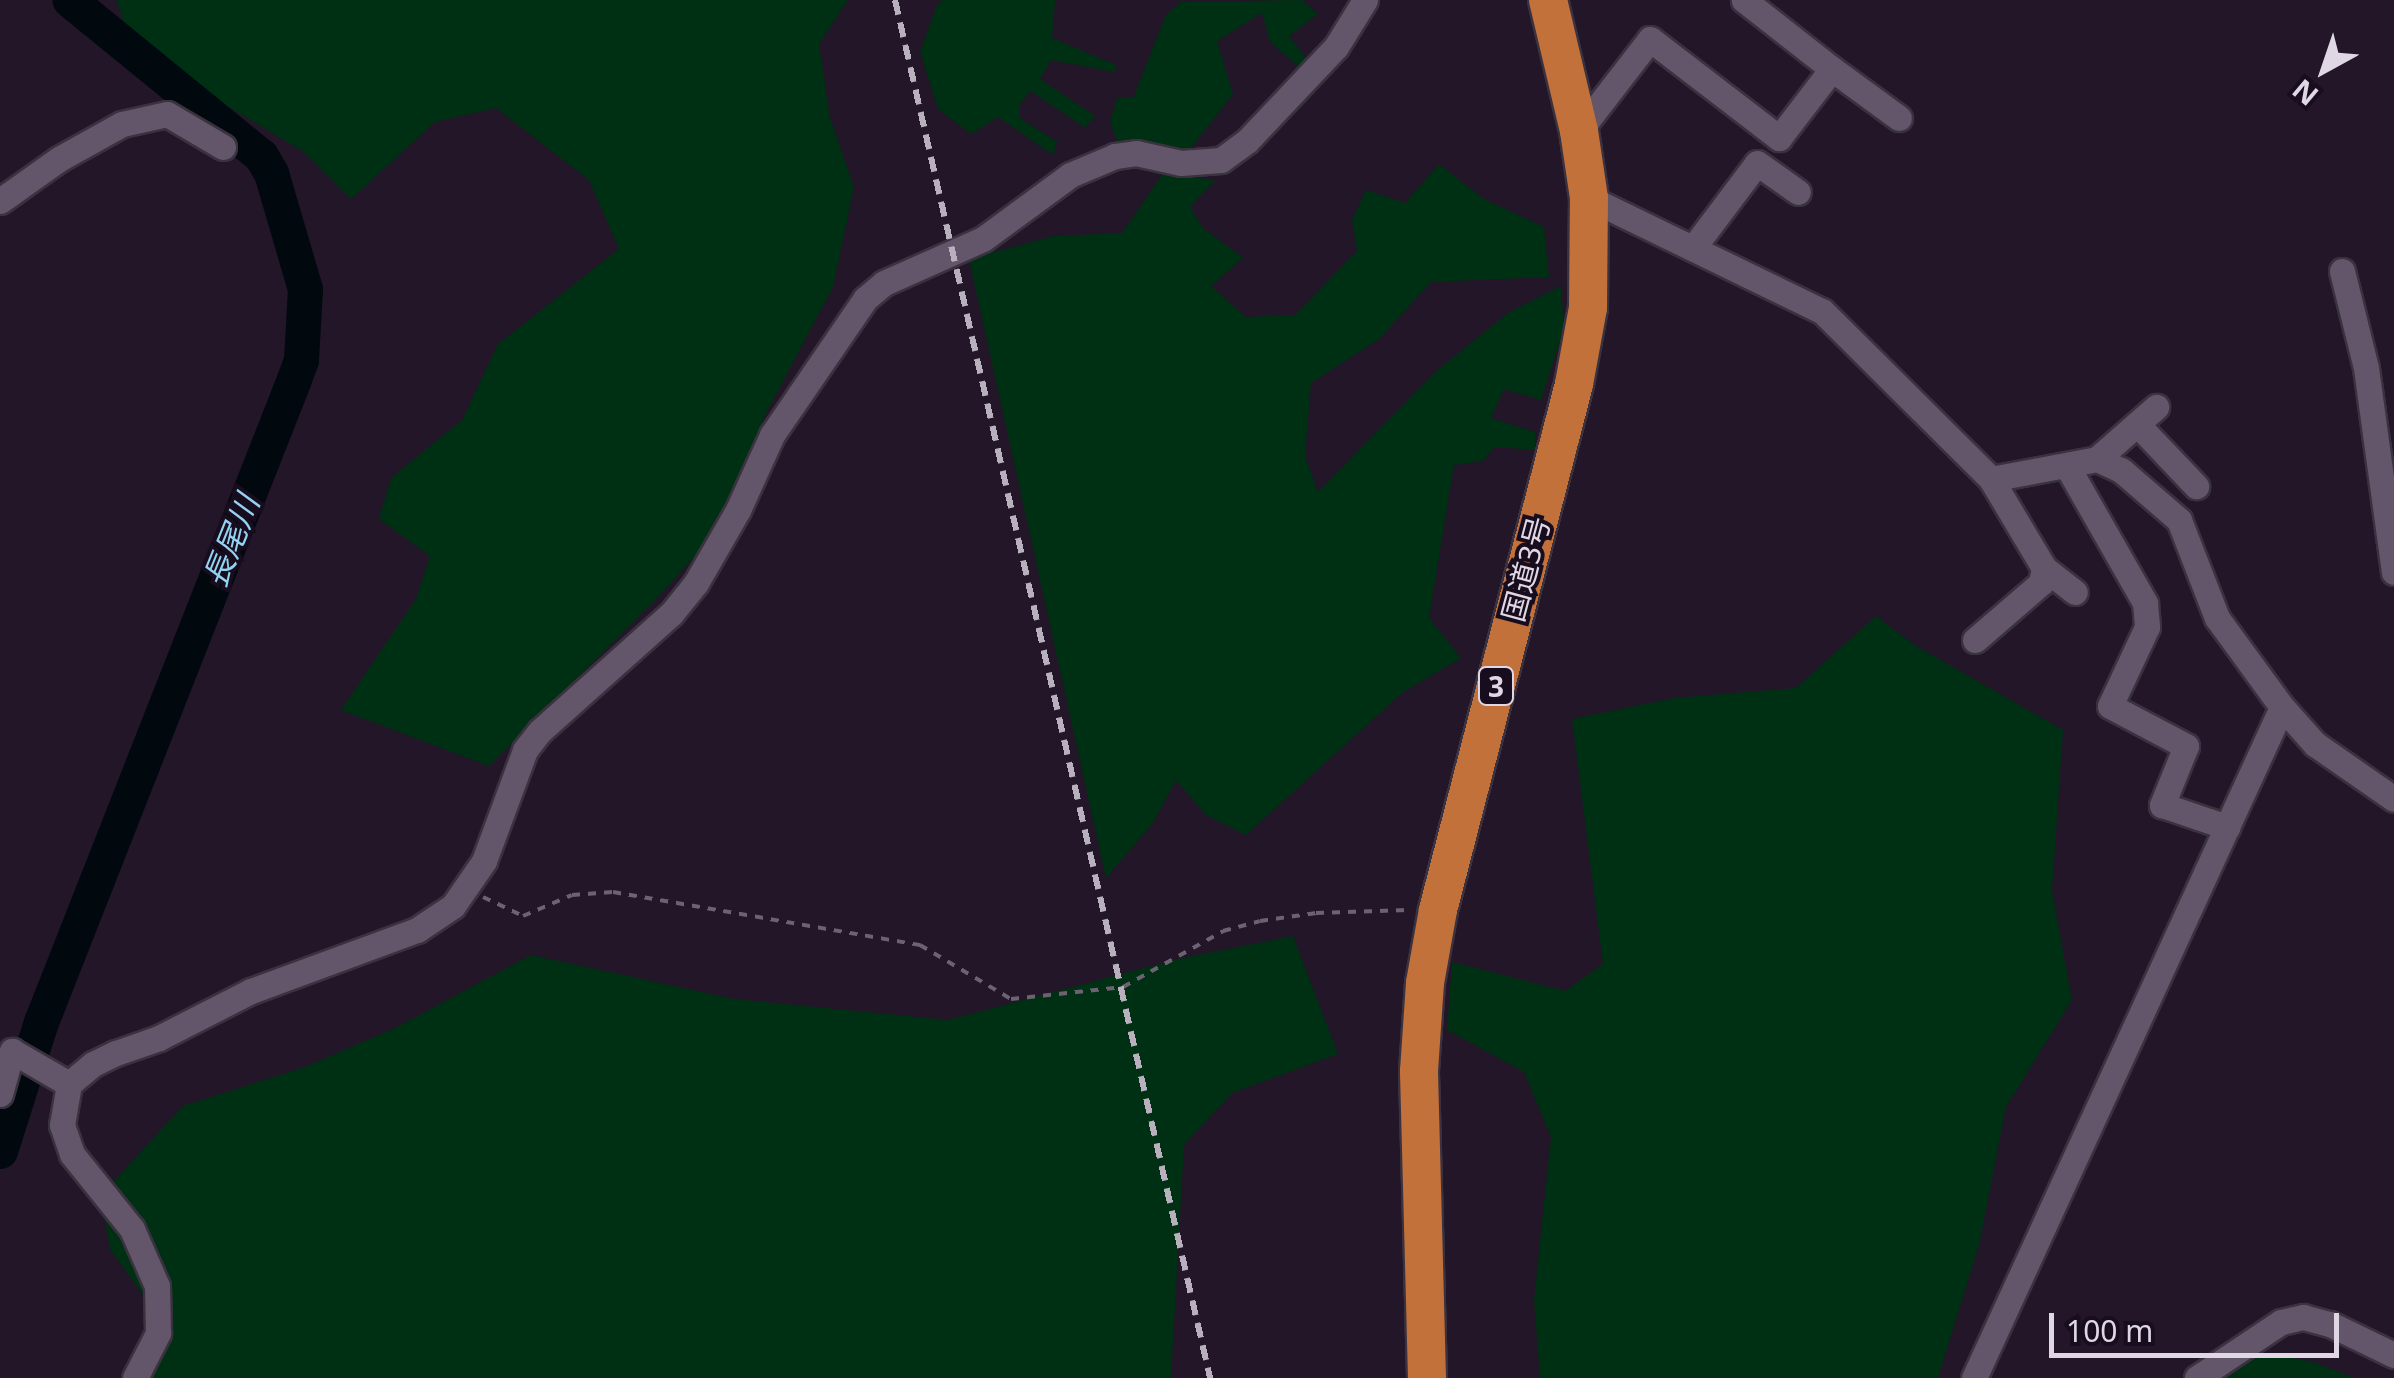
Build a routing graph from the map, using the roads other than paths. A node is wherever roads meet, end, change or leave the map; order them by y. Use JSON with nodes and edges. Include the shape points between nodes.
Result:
{"nodes":[{"id":1,"x":1365,"y":0,"type":"edge"},
{"id":2,"x":1548,"y":0,"type":"edge"},
{"id":3,"x":1744,"y":0,"type":"edge"},
{"id":4,"x":1832,"y":70,"type":"junction"},
{"id":5,"x":1898,"y":118,"type":"dead end"},
{"id":6,"x":1580,"y":131,"type":"junction"},
{"id":7,"x":224,"y":148,"type":"dead end"},
{"id":8,"x":1798,"y":192,"type":"dead end"},
{"id":9,"x":1589,"y":198,"type":"junction"},
{"id":10,"x":0,"y":201,"type":"edge"},
{"id":11,"x":1693,"y":248,"type":"junction"},
{"id":12,"x":2342,"y":272,"type":"dead end"},
{"id":13,"x":2096,"y":459,"type":"junction"},
{"id":14,"x":2067,"y":466,"type":"junction"},
{"id":15,"x":1991,"y":479,"type":"junction"},
{"id":16,"x":2196,"y":486,"type":"dead end"},
{"id":17,"x":2044,"y":568,"type":"junction"},
{"id":18,"x":2394,"y":572,"type":"edge"},
{"id":19,"x":2074,"y":592,"type":"dead end"},
{"id":20,"x":1975,"y":640,"type":"dead end"},
{"id":21,"x":2282,"y":707,"type":"junction"},
{"id":22,"x":2394,"y":798,"type":"edge"},
{"id":23,"x":2227,"y":828,"type":"junction"},
{"id":24,"x":69,"y":1084,"type":"junction"},
{"id":25,"x":0,"y":1094,"type":"edge"},
{"id":26,"x":2394,"y":1355,"type":"edge"},
{"id":27,"x":135,"y":1378,"type":"edge"},
{"id":28,"x":1427,"y":1378,"type":"edge"},
{"id":29,"x":1974,"y":1378,"type":"edge"},
{"id":30,"x":2197,"y":1378,"type":"edge"}],
"edges":[{"from":1,"to":24,"type":"street","via":[[1324,59],[1248,141],[1221,160],[1181,163],[1136,153],[1098,163],[1038,196],[984,239],[884,283],[866,299],[772,435],[696,583],[525,750],[484,861],[453,906],[417,930],[251,991],[93,1064]]},
{"from":2,"to":6,"type":"highway","name":"国道3号","number":"3"},
{"from":3,"to":4,"type":"street"},
{"from":4,"to":5,"type":"street"},
{"from":4,"to":6,"type":"street","via":[[1779,138],[1650,39]]},
{"from":6,"to":9,"type":"highway","name":"国道3号","number":"3"},
{"from":7,"to":10,"type":"street","via":[[167,114],[122,124]]},
{"from":8,"to":11,"type":"street","via":[[1756,162]]},
{"from":9,"to":11,"type":"street"},
{"from":9,"to":28,"type":"highway","name":"国道3号","number":"3","via":[[1588,308],[1578,366],[1425,982],[1419,1071]]},
{"from":11,"to":15,"type":"street","via":[[1822,311]]},
{"from":12,"to":18,"type":"street","via":[[2366,368]]},
{"from":13,"to":14,"type":"street"},
{"from":13,"to":16,"type":"street","via":[[2146,416]]},
{"from":13,"to":21,"type":"street","via":[[2121,470],[2179,520],[2217,618]]},
{"from":14,"to":15,"type":"street"},
{"from":14,"to":23,"type":"street","via":[[2145,604],[2147,626],[2110,706],[2186,746],[2162,805]]},
{"from":15,"to":17,"type":"street"},
{"from":17,"to":19,"type":"street"},
{"from":17,"to":20,"type":"street","via":[[2041,584]]},
{"from":21,"to":22,"type":"street","via":[[2315,744]]},
{"from":21,"to":23,"type":"street"},
{"from":23,"to":29,"type":"street"},
{"from":24,"to":25,"type":"street","via":[[24,1058]]},
{"from":24,"to":27,"type":"street","via":[[62,1125],[72,1154],[132,1230],[157,1286],[158,1333]]},
{"from":26,"to":30,"type":"street","via":[[2304,1317],[2281,1322]]}]}
